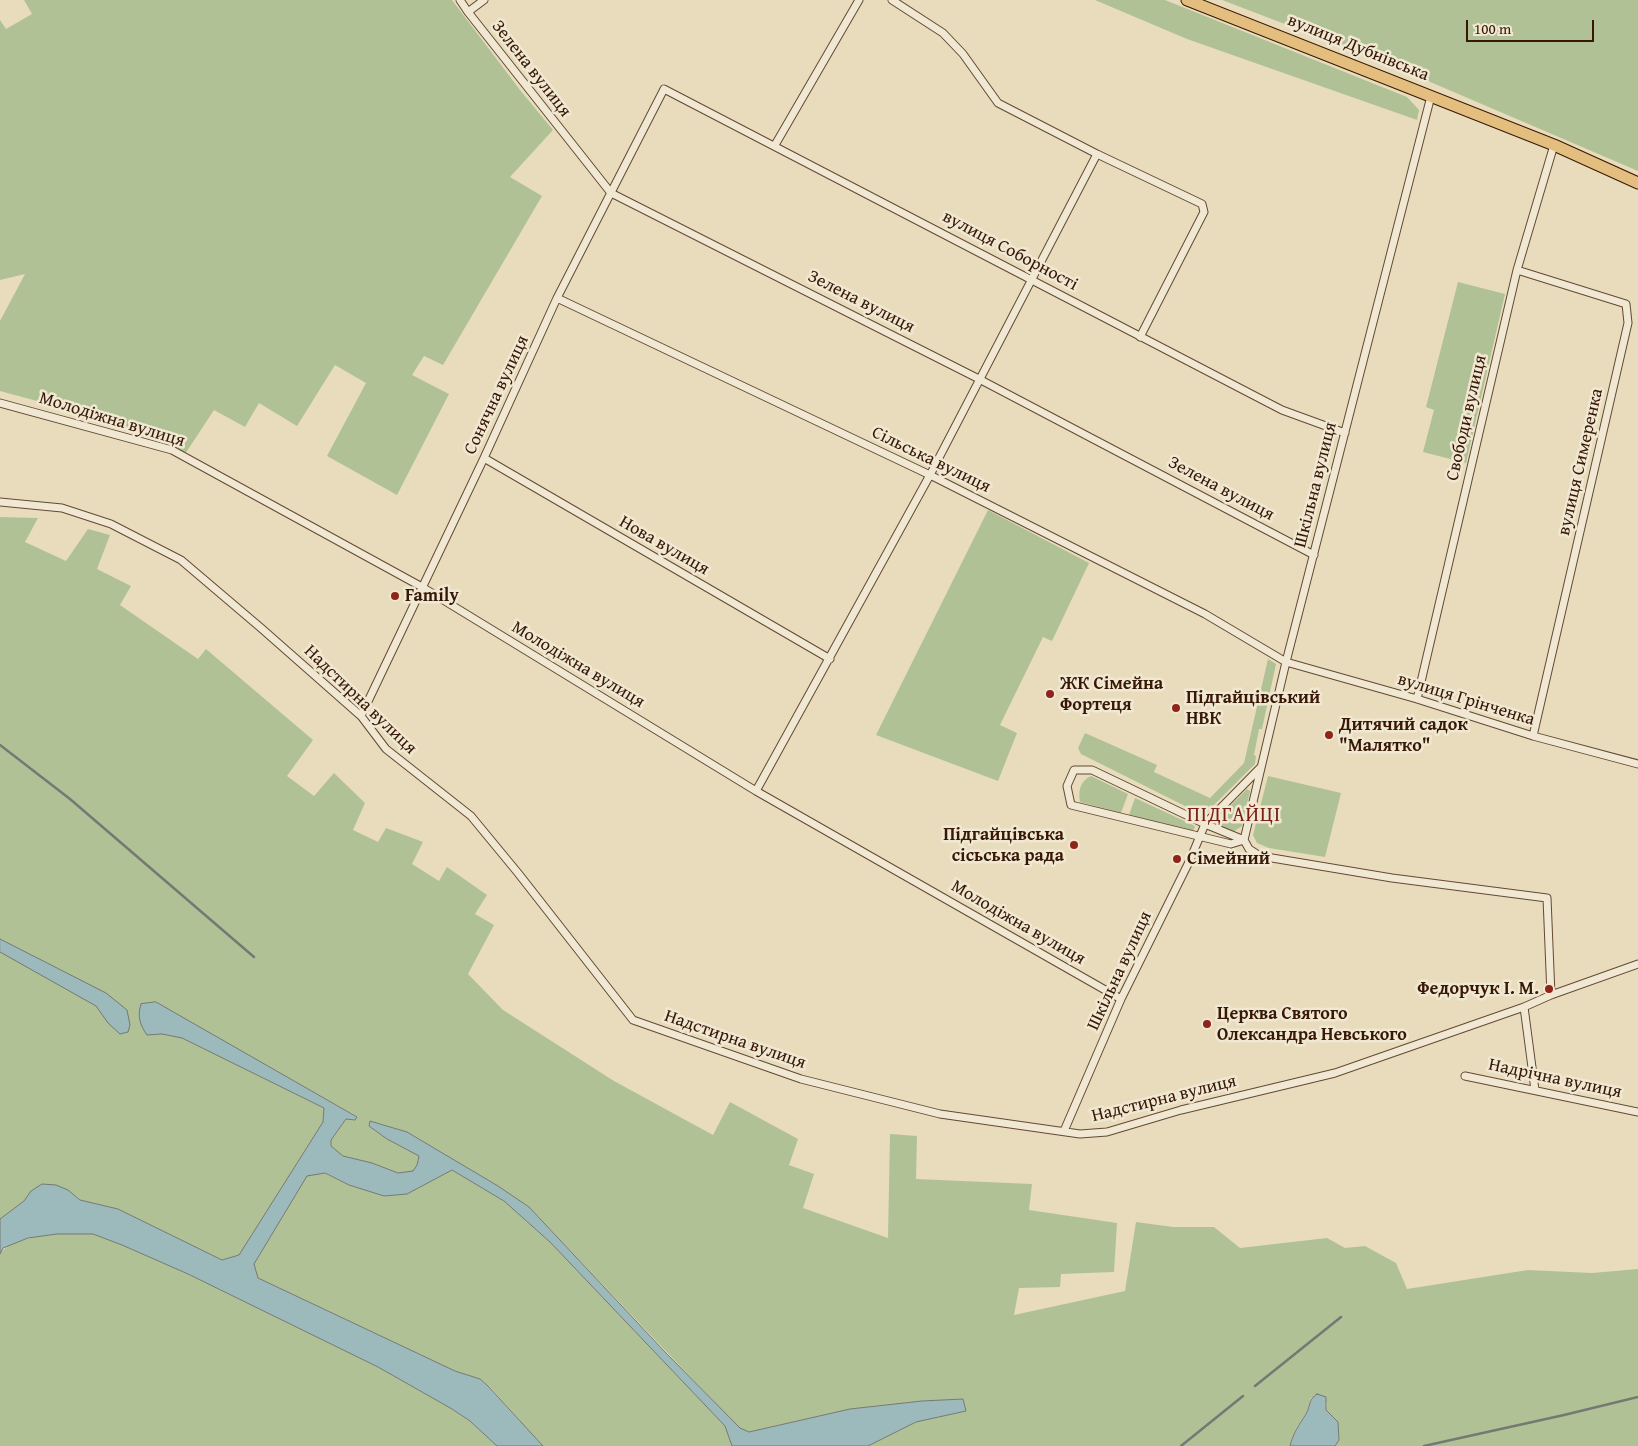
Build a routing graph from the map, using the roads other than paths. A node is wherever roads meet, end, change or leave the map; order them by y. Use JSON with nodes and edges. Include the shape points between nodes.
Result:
{"nodes":[{"id":1,"x":460,"y":0,"type":"edge"},
{"id":2,"x":484,"y":0,"type":"edge"},
{"id":3,"x":859,"y":0,"type":"edge"},
{"id":4,"x":892,"y":0,"type":"edge"},
{"id":5,"x":1187,"y":0,"type":"edge"},
{"id":6,"x":468,"y":12,"type":"junction"},
{"id":7,"x":664,"y":89,"type":"joint"},
{"id":8,"x":1431,"y":96,"type":"junction"},
{"id":9,"x":775,"y":146,"type":"junction"},
{"id":10,"x":1554,"y":146,"type":"junction"},
{"id":11,"x":1097,"y":154,"type":"junction"},
{"id":12,"x":1638,"y":183,"type":"edge"},
{"id":13,"x":611,"y":193,"type":"junction"},
{"id":14,"x":1517,"y":270,"type":"junction"},
{"id":15,"x":1031,"y":278,"type":"junction"},
{"id":16,"x":557,"y":298,"type":"junction"},
{"id":17,"x":1140,"y":337,"type":"junction"},
{"id":18,"x":979,"y":379,"type":"junction"},
{"id":19,"x":0,"y":403,"type":"edge"},
{"id":20,"x":1345,"y":433,"type":"junction"},
{"id":21,"x":484,"y":458,"type":"junction"},
{"id":22,"x":930,"y":475,"type":"junction"},
{"id":23,"x":0,"y":502,"type":"edge"},
{"id":24,"x":1314,"y":555,"type":"junction"},
{"id":25,"x":422,"y":587,"type":"junction"},
{"id":26,"x":830,"y":659,"type":"junction"},
{"id":27,"x":1286,"y":662,"type":"junction"},
{"id":28,"x":1417,"y":699,"type":"junction"},
{"id":29,"x":361,"y":716,"type":"junction"},
{"id":30,"x":1533,"y":736,"type":"junction"},
{"id":31,"x":1638,"y":764,"type":"edge"},
{"id":32,"x":1262,"y":767,"type":"junction"},
{"id":33,"x":756,"y":791,"type":"junction"},
{"id":34,"x":1205,"y":824,"type":"junction"},
{"id":35,"x":1200,"y":837,"type":"junction"},
{"id":36,"x":1244,"y":840,"type":"junction"},
{"id":37,"x":1638,"y":964,"type":"edge"},
{"id":38,"x":1551,"y":995,"type":"junction"},
{"id":39,"x":1121,"y":999,"type":"junction"},
{"id":40,"x":1524,"y":1007,"type":"junction"},
{"id":41,"x":1465,"y":1076,"type":"dead end"},
{"id":42,"x":1535,"y":1090,"type":"junction"},
{"id":43,"x":1638,"y":1112,"type":"edge"},
{"id":44,"x":1064,"y":1131,"type":"junction"}],
"edges":[{"from":1,"to":6,"type":"street","name":"Зелена вулиця"},
{"from":2,"to":6,"type":"street"},
{"from":3,"to":9,"type":"street"},
{"from":4,"to":11,"type":"street","via":[[943,32],[998,103]]},
{"from":5,"to":8,"type":"highway","name":"вулиця Дубнівська"},
{"from":6,"to":13,"type":"street","name":"Зелена вулиця"},
{"from":7,"to":9,"type":"street","name":"вулиця Соборності"},
{"from":7,"to":13,"type":"street","name":"Сонячна вулиця"},
{"from":8,"to":10,"type":"highway","name":"вулиця Дубнівська"},
{"from":8,"to":20,"type":"street","name":"Шкільна вулиця"},
{"from":9,"to":15,"type":"street","name":"вулиця Соборності"},
{"from":10,"to":12,"type":"highway","name":"вулиця Дубнівська"},
{"from":10,"to":14,"type":"street","name":"Свободи вулиця"},
{"from":11,"to":15,"type":"street"},
{"from":11,"to":17,"type":"street","via":[[1202,204],[1204,212]]},
{"from":13,"to":16,"type":"street","name":"Сонячна вулиця"},
{"from":13,"to":18,"type":"street","name":"Зелена вулиця"},
{"from":14,"to":28,"type":"street","name":"Свободи вулиця"},
{"from":14,"to":30,"type":"street","name":"вулиця Симеренка","via":[[1626,304],[1628,323]]},
{"from":15,"to":17,"type":"street","name":"вулиця Соборності"},
{"from":15,"to":18,"type":"street"},
{"from":16,"to":21,"type":"street","name":"Сонячна вулиця"},
{"from":16,"to":22,"type":"street","name":"Сільська вулиця"},
{"from":17,"to":20,"type":"street","name":"вулиця Соборності","via":[[1282,410]]},
{"from":18,"to":22,"type":"street"},
{"from":18,"to":24,"type":"street","name":"Зелена вулиця"},
{"from":19,"to":25,"type":"street","name":"Молодіжна вулиця","via":[[172,450]]},
{"from":20,"to":24,"type":"street","name":"Шкільна вулиця"},
{"from":21,"to":25,"type":"street","name":"Сонячна вулиця"},
{"from":21,"to":26,"type":"street","name":"Нова вулиця"},
{"from":22,"to":26,"type":"street"},
{"from":22,"to":27,"type":"street","name":"Сільська вулиця","via":[[1205,614]]},
{"from":23,"to":29,"type":"street","name":"Надстирна вулиця","via":[[62,508],[111,524],[181,560]]},
{"from":24,"to":27,"type":"street","name":"Шкільна вулиця"},
{"from":25,"to":29,"type":"street","name":"Сонячна вулиця"},
{"from":25,"to":33,"type":"street","name":"Молодіжна вулиця"},
{"from":26,"to":33,"type":"street"},
{"from":27,"to":28,"type":"street","name":"вулиця Грінченка"},
{"from":27,"to":32,"type":"street","name":"Шкільна вулиця"},
{"from":28,"to":30,"type":"street","name":"вулиця Грінченка"},
{"from":29,"to":44,"type":"street","name":"Надстирна вулиця","via":[[386,749],[471,816],[633,1020],[802,1079],[940,1114]]},
{"from":30,"to":31,"type":"street","name":"вулиця Грінченка"},
{"from":32,"to":34,"type":"street"},
{"from":32,"to":36,"type":"street","name":"Шкільна вулиця"},
{"from":33,"to":39,"type":"street","name":"Молодіжна вулиця"},
{"from":34,"to":35,"type":"street","name":"Шкільна вулиця"},
{"from":34,"to":35,"type":"street","via":[[1092,770],[1074,770],[1067,786],[1071,805]]},
{"from":34,"to":36,"type":"street"},
{"from":35,"to":36,"type":"street","via":[[1231,844]]},
{"from":35,"to":39,"type":"street","name":"Шкільна вулиця"},
{"from":36,"to":38,"type":"street","via":[[1249,849],[1260,856],[1392,878],[1547,898]]},
{"from":37,"to":38,"type":"street","name":"Надстирна вулиця"},
{"from":38,"to":40,"type":"street","name":"Надстирна вулиця"},
{"from":39,"to":44,"type":"street","name":"Шкільна вулиця"},
{"from":40,"to":42,"type":"street"},
{"from":40,"to":44,"type":"street","name":"Надстирна вулиця","via":[[1335,1073],[1181,1110],[1107,1132],[1080,1134]]},
{"from":41,"to":42,"type":"street","name":"Надрічна вулиця"},
{"from":42,"to":43,"type":"street","name":"Надрічна вулиця"}]}
